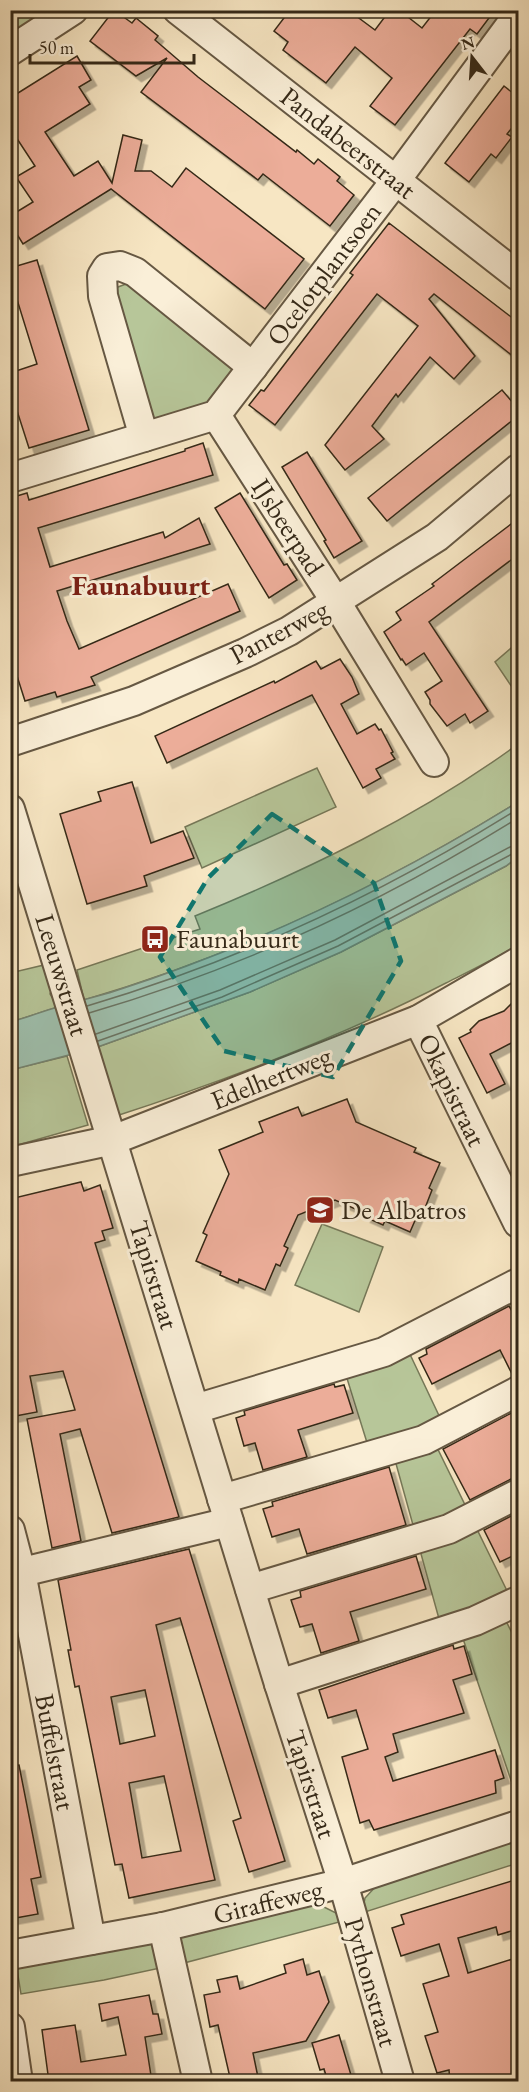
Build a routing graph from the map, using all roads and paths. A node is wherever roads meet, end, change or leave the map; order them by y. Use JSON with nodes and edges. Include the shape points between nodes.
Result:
{"nodes":[{"id":1,"x":73,"y":10,"type":"edge"},
{"id":2,"x":178,"y":10,"type":"edge"},
{"id":3,"x":519,"y":15,"type":"edge"},
{"id":4,"x":10,"y":51,"type":"edge"},
{"id":5,"x":396,"y":180,"type":"junction"},
{"id":6,"x":519,"y":276,"type":"edge"},
{"id":7,"x":253,"y":367,"type":"junction"},
{"id":8,"x":216,"y":415,"type":"junction"},
{"id":9,"x":144,"y":437,"type":"junction"},
{"id":10,"x":519,"y":469,"type":"edge"},
{"id":11,"x":10,"y":478,"type":"edge"},
{"id":12,"x":336,"y":602,"type":"junction"},
{"id":13,"x":10,"y":742,"type":"edge"},
{"id":14,"x":434,"y":762,"type":"dead end"},
{"id":15,"x":10,"y":809,"type":"edge"},
{"id":16,"x":519,"y":963,"type":"edge"},
{"id":17,"x":418,"y":1020,"type":"junction"},
{"id":18,"x":113,"y":1140,"type":"junction"},
{"id":19,"x":10,"y":1161,"type":"edge"},
{"id":20,"x":519,"y":1223,"type":"edge"},
{"id":21,"x":519,"y":1282,"type":"edge"},
{"id":22,"x":519,"y":1391,"type":"edge"},
{"id":23,"x":195,"y":1410,"type":"junction"},
{"id":24,"x":519,"y":1494,"type":"edge"},
{"id":25,"x":226,"y":1510,"type":"junction"},
{"id":26,"x":10,"y":1530,"type":"edge"},
{"id":27,"x":16,"y":1574,"type":"edge"},
{"id":28,"x":250,"y":1589,"type":"junction"},
{"id":29,"x":519,"y":1601,"type":"edge"},
{"id":30,"x":279,"y":1684,"type":"junction"},
{"id":31,"x":519,"y":1825,"type":"edge"},
{"id":32,"x":343,"y":1883,"type":"junction"},
{"id":33,"x":163,"y":1928,"type":"junction"},
{"id":34,"x":92,"y":1940,"type":"junction"},
{"id":35,"x":10,"y":1955,"type":"edge"},
{"id":36,"x":10,"y":2027,"type":"edge"},
{"id":37,"x":18,"y":2082,"type":"edge"},
{"id":38,"x":198,"y":2082,"type":"edge"},
{"id":39,"x":400,"y":2082,"type":"edge"}],
"edges":[{"from":1,"to":4,"type":"street"},
{"from":2,"to":5,"type":"street","name":"Pandabeerstraat"},
{"from":3,"to":5,"type":"street","name":"Ocelotplantsoen"},
{"from":5,"to":6,"type":"street","name":"Pandabeerstraat"},
{"from":5,"to":7,"type":"street","name":"Ocelotplantsoen"},
{"from":7,"to":8,"type":"street","name":"Ocelotplantsoen"},
{"from":7,"to":9,"type":"street","name":"Ocelotplantsoen","via":[[135,272],[120,266],[107,268],[102,276],[103,296]]},
{"from":8,"to":9,"type":"street"},
{"from":8,"to":12,"type":"street","name":"IJsbeerpad"},
{"from":9,"to":11,"type":"street"},
{"from":10,"to":12,"type":"street","name":"Panterweg","via":[[437,537]]},
{"from":12,"to":13,"type":"street","name":"Panterweg","via":[[289,631],[134,701]]},
{"from":12,"to":14,"type":"street","name":"IJsbeerpad"},
{"from":15,"to":18,"type":"street","name":"Leeuwstraat"},
{"from":16,"to":17,"type":"street","name":"Edelhertweg"},
{"from":17,"to":18,"type":"street","name":"Edelhertweg"},
{"from":17,"to":20,"type":"street","name":"Okapistraat"},
{"from":18,"to":19,"type":"street","name":"Edelhertweg"},
{"from":18,"to":23,"type":"street","name":"Tapirstraat"},
{"from":21,"to":23,"type":"street","via":[[384,1352]]},
{"from":22,"to":25,"type":"street","via":[[424,1440]]},
{"from":23,"to":25,"type":"street","name":"Tapirstraat"},
{"from":24,"to":28,"type":"street","via":[[449,1529]]},
{"from":25,"to":27,"type":"street"},
{"from":25,"to":28,"type":"street","name":"Tapirstraat"},
{"from":26,"to":27,"type":"street","name":"Buffelstraat"},
{"from":27,"to":34,"type":"street","name":"Buffelstraat"},
{"from":28,"to":30,"type":"street","name":"Tapirstraat"},
{"from":29,"to":30,"type":"street","via":[[475,1621]]},
{"from":30,"to":32,"type":"street","name":"Tapirstraat"},
{"from":31,"to":32,"type":"street","name":"Giraffeweg"},
{"from":32,"to":33,"type":"street","name":"Giraffeweg"},
{"from":32,"to":39,"type":"street","name":"Pythonstraat"},
{"from":33,"to":34,"type":"street","name":"Giraffeweg"},
{"from":33,"to":38,"type":"street"},
{"from":34,"to":35,"type":"street","name":"Giraffeweg"},
{"from":36,"to":37,"type":"street"}]}
